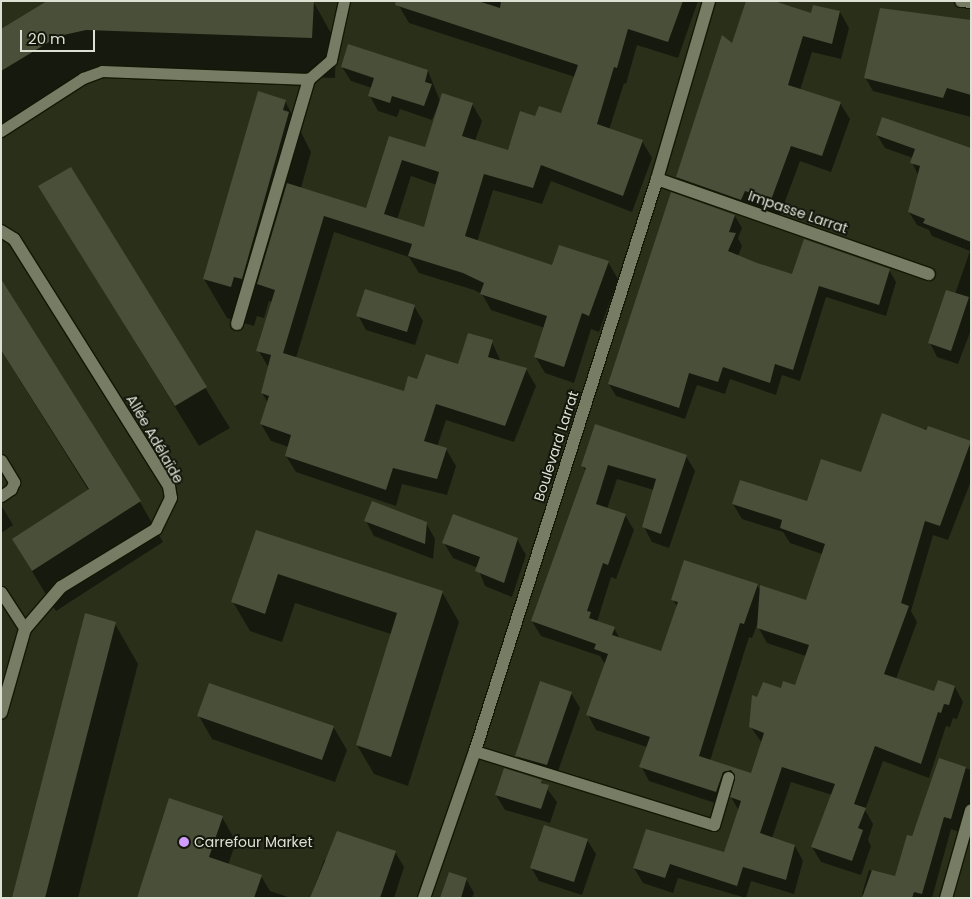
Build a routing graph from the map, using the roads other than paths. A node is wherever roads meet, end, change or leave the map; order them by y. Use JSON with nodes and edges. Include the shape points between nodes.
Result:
{"nodes":[{"id":1,"x":344,"y":1,"type":"edge"},
{"id":2,"x":709,"y":1,"type":"edge"},
{"id":3,"x":962,"y":1,"type":"edge"},
{"id":4,"x":971,"y":2,"type":"edge"},
{"id":5,"x":309,"y":79,"type":"junction"},
{"id":6,"x":1,"y":131,"type":"edge"},
{"id":7,"x":656,"y":179,"type":"junction"},
{"id":8,"x":1,"y":231,"type":"edge"},
{"id":9,"x":929,"y":274,"type":"dead end"},
{"id":10,"x":238,"y":324,"type":"dead end"},
{"id":11,"x":1,"y":460,"type":"edge"},
{"id":12,"x":1,"y":496,"type":"edge"},
{"id":13,"x":1,"y":592,"type":"edge"},
{"id":14,"x":25,"y":629,"type":"junction"},
{"id":15,"x":1,"y":713,"type":"edge"},
{"id":16,"x":475,"y":751,"type":"junction"},
{"id":17,"x":728,"y":777,"type":"dead end"},
{"id":18,"x":971,"y":810,"type":"edge"},
{"id":19,"x":424,"y":898,"type":"edge"},
{"id":20,"x":946,"y":898,"type":"edge"}],
"edges":[{"from":1,"to":5,"type":"lane","via":[[331,60]]},
{"from":2,"to":7,"type":"street","name":"Boulevard Larrat"},
{"from":3,"to":4,"type":"street"},
{"from":5,"to":6,"type":"lane","via":[[102,71],[83,78]]},
{"from":5,"to":10,"type":"street"},
{"from":7,"to":9,"type":"street","name":"Impasse Larrat"},
{"from":7,"to":16,"type":"street","name":"Boulevard Larrat"},
{"from":8,"to":14,"type":"street","name":"Allée Adélaïde","via":[[14,239],[169,486],[171,498],[156,529],[61,587]]},
{"from":11,"to":12,"type":"lane","via":[[14,482],[11,490]]},
{"from":13,"to":14,"type":"lane"},
{"from":14,"to":15,"type":"street","name":"Allée Adélaïde"},
{"from":16,"to":17,"type":"lane","via":[[714,825]]},
{"from":16,"to":19,"type":"street","name":"Boulevard Larrat"},
{"from":18,"to":20,"type":"street"}]}
